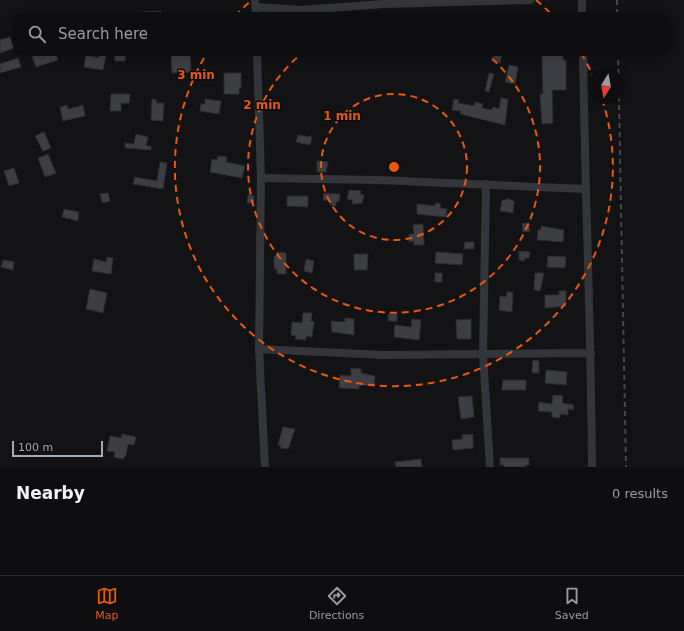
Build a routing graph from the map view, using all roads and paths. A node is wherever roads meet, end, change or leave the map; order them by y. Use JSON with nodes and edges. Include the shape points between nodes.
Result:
{"nodes":[{"id":1,"x":530,"y":0,"type":"edge"},
{"id":2,"x":582,"y":0,"type":"edge"},
{"id":3,"x":462,"y":1,"type":"edge"},
{"id":4,"x":256,"y":4,"type":"edge"},
{"id":5,"x":582,"y":12,"type":"edge"},
{"id":6,"x":258,"y":56,"type":"edge"},
{"id":7,"x":582,"y":56,"type":"edge"},
{"id":8,"x":261,"y":178,"type":"junction"},
{"id":9,"x":486,"y":184,"type":"junction"},
{"id":10,"x":585,"y":189,"type":"junction"},
{"id":11,"x":259,"y":350,"type":"junction"},
{"id":12,"x":591,"y":353,"type":"junction"},
{"id":13,"x":483,"y":354,"type":"junction"},
{"id":14,"x":266,"y":467,"type":"edge"},
{"id":15,"x":490,"y":467,"type":"edge"},
{"id":16,"x":592,"y":467,"type":"edge"}],
"edges":[{"from":1,"to":3,"type":"street"},
{"from":2,"to":5,"type":"street"},
{"from":3,"to":4,"type":"street","via":[[302,10]]},
{"from":6,"to":8,"type":"street"},
{"from":7,"to":10,"type":"street"},
{"from":8,"to":9,"type":"street"},
{"from":8,"to":11,"type":"street"},
{"from":9,"to":10,"type":"street"},
{"from":9,"to":13,"type":"street"},
{"from":10,"to":12,"type":"street"},
{"from":11,"to":13,"type":"street","via":[[383,355]]},
{"from":11,"to":14,"type":"street"},
{"from":12,"to":13,"type":"street"},
{"from":12,"to":16,"type":"street"},
{"from":13,"to":15,"type":"street"}]}
